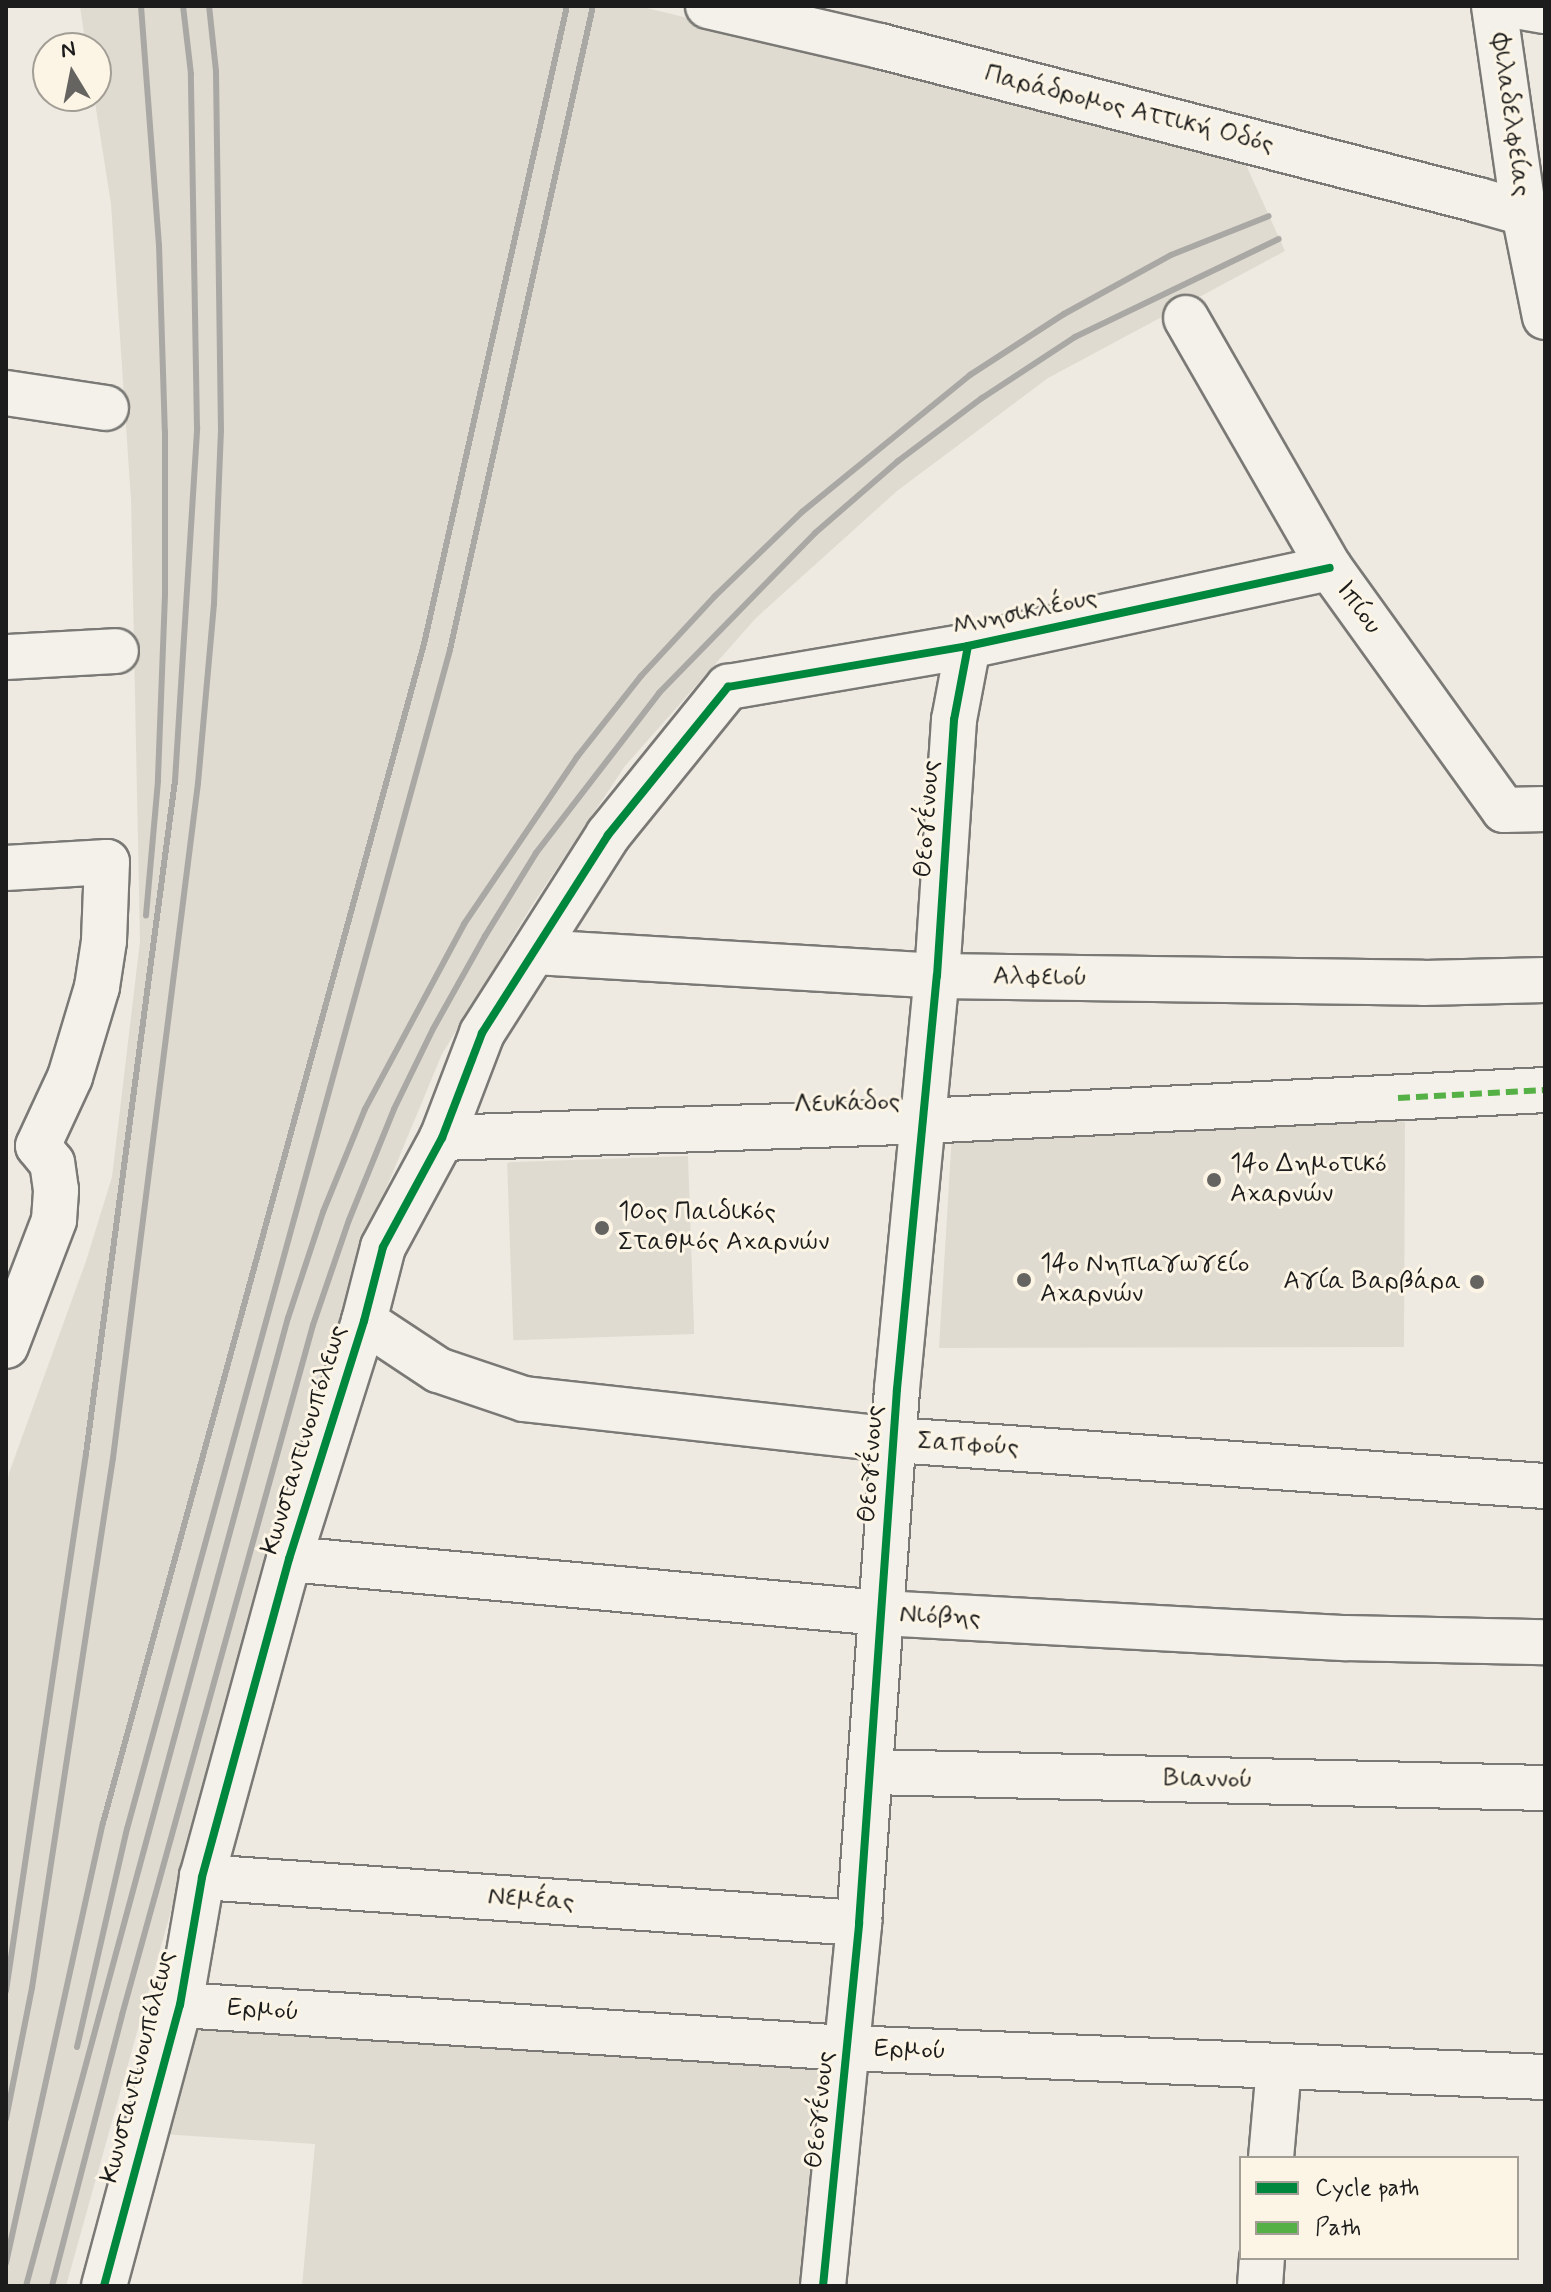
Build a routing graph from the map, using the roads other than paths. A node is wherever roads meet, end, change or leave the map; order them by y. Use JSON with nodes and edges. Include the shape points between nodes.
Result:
{"nodes":[{"id":1,"x":708,"y":6,"type":"edge"},
{"id":2,"x":1494,"y":6,"type":"edge"},
{"id":3,"x":1516,"y":6,"type":"edge"},
{"id":4,"x":1545,"y":11,"type":"edge"},
{"id":5,"x":1534,"y":221,"type":"edge"},
{"id":6,"x":1545,"y":317,"type":"edge"},
{"id":7,"x":1186,"y":318,"type":"dead end"},
{"id":8,"x":6,"y":393,"type":"edge"},
{"id":9,"x":106,"y":408,"type":"dead end"},
{"id":10,"x":1330,"y":568,"type":"junction"},
{"id":11,"x":968,"y":646,"type":"junction"},
{"id":12,"x":116,"y":651,"type":"dead end"},
{"id":13,"x":6,"y":657,"type":"edge"},
{"id":14,"x":728,"y":687,"type":"joint"},
{"id":15,"x":1545,"y":809,"type":"edge"},
{"id":16,"x":6,"y":868,"type":"edge"},
{"id":17,"x":536,"y":952,"type":"junction"},
{"id":18,"x":937,"y":976,"type":"junction"},
{"id":19,"x":1545,"y":980,"type":"edge"},
{"id":20,"x":1545,"y":1090,"type":"edge"},
{"id":21,"x":921,"y":1121,"type":"junction"},
{"id":22,"x":442,"y":1138,"type":"junction"},
{"id":23,"x":22,"y":1142,"type":"edge"},
{"id":24,"x":364,"y":1321,"type":"junction"},
{"id":25,"x":9,"y":1329,"type":"edge"},
{"id":26,"x":895,"y":1440,"type":"junction"},
{"id":27,"x":1545,"y":1486,"type":"edge"},
{"id":28,"x":289,"y":1559,"type":"junction"},
{"id":29,"x":881,"y":1613,"type":"junction"},
{"id":30,"x":1545,"y":1642,"type":"edge"},
{"id":31,"x":871,"y":1772,"type":"junction"},
{"id":32,"x":1545,"y":1788,"type":"edge"},
{"id":33,"x":202,"y":1877,"type":"junction"},
{"id":34,"x":859,"y":1923,"type":"junction"},
{"id":35,"x":180,"y":2005,"type":"junction"},
{"id":36,"x":847,"y":2048,"type":"junction"},
{"id":37,"x":1279,"y":2066,"type":"junction"},
{"id":38,"x":1545,"y":2077,"type":"edge"},
{"id":39,"x":1271,"y":2156,"type":"edge"},
{"id":40,"x":1262,"y":2260,"type":"edge"},
{"id":41,"x":104,"y":2286,"type":"edge"},
{"id":42,"x":823,"y":2286,"type":"edge"},
{"id":43,"x":1260,"y":2286,"type":"edge"}],
"edges":[{"from":1,"to":5,"type":"main road","name":"Παράδρομος Αττική Οδός","via":[[880,46]]},
{"from":2,"to":5,"type":"main road","name":"Φιλαδελφείας"},
{"from":3,"to":4,"type":"main road"},
{"from":5,"to":6,"type":"main road","name":"Φιλαδελφείας"},
{"from":7,"to":10,"type":"main road","name":"Ιπίου"},
{"from":8,"to":9,"type":"main road"},
{"from":10,"to":11,"type":"main road","name":"Μνησικλέους"},
{"from":10,"to":15,"type":"main road","name":"Ιπίου","via":[[1504,810]]},
{"from":11,"to":14,"type":"main road","name":"Μνησικλέους"},
{"from":11,"to":18,"type":"main road","name":"Θεογένους","via":[[954,720]]},
{"from":12,"to":13,"type":"main road"},
{"from":14,"to":17,"type":"main road","name":"Κωνσταντινουπόλεως","via":[[608,835]]},
{"from":16,"to":23,"type":"main road","via":[[107,862],[97,987],[70,1077]]},
{"from":17,"to":18,"type":"main road","name":"Αλφειού"},
{"from":17,"to":22,"type":"main road","name":"Κωνσταντινουπόλεως","via":[[482,1033]]},
{"from":18,"to":19,"type":"main road","name":"Αλφειού"},
{"from":18,"to":21,"type":"main road","name":"Θεογένους"},
{"from":20,"to":21,"type":"main road","name":"Λευκάδος"},
{"from":21,"to":22,"type":"main road","name":"Λευκάδος"},
{"from":21,"to":26,"type":"main road","name":"Θεογένους"},
{"from":22,"to":24,"type":"main road","name":"Κωνσταντινουπόλεως","via":[[383,1247]]},
{"from":23,"to":25,"type":"main road","via":[[52,1163],[54,1220]]},
{"from":24,"to":26,"type":"main road","name":"Σαπφούς","via":[[438,1370],[524,1399]]},
{"from":24,"to":28,"type":"main road","name":"Κωνσταντινουπόλεως"},
{"from":26,"to":27,"type":"main road","name":"Σαπφούς"},
{"from":26,"to":29,"type":"main road","name":"Θεογένους"},
{"from":28,"to":29,"type":"main road","name":"Νιόβης"},
{"from":28,"to":33,"type":"main road","name":"Κωνσταντινουπόλεως"},
{"from":29,"to":30,"type":"main road","name":"Νιόβης","via":[[1346,1638]]},
{"from":29,"to":31,"type":"main road","name":"Θεογένους"},
{"from":31,"to":32,"type":"main road","name":"Βιαννού"},
{"from":31,"to":34,"type":"main road","name":"Θεογένους"},
{"from":33,"to":34,"type":"main road","name":"Νεμέας"},
{"from":33,"to":35,"type":"main road","name":"Κωνσταντινουπόλεως"},
{"from":34,"to":36,"type":"main road","name":"Θεογένους"},
{"from":35,"to":36,"type":"main road","name":"Ερμού"},
{"from":35,"to":41,"type":"main road","name":"Κωνσταντινουπόλεως"},
{"from":36,"to":37,"type":"main road","name":"Ερμού"},
{"from":36,"to":42,"type":"main road","name":"Θεογένους"},
{"from":37,"to":38,"type":"main road","name":"Ερμού"},
{"from":37,"to":39,"type":"main road"},
{"from":40,"to":43,"type":"main road"}]}
